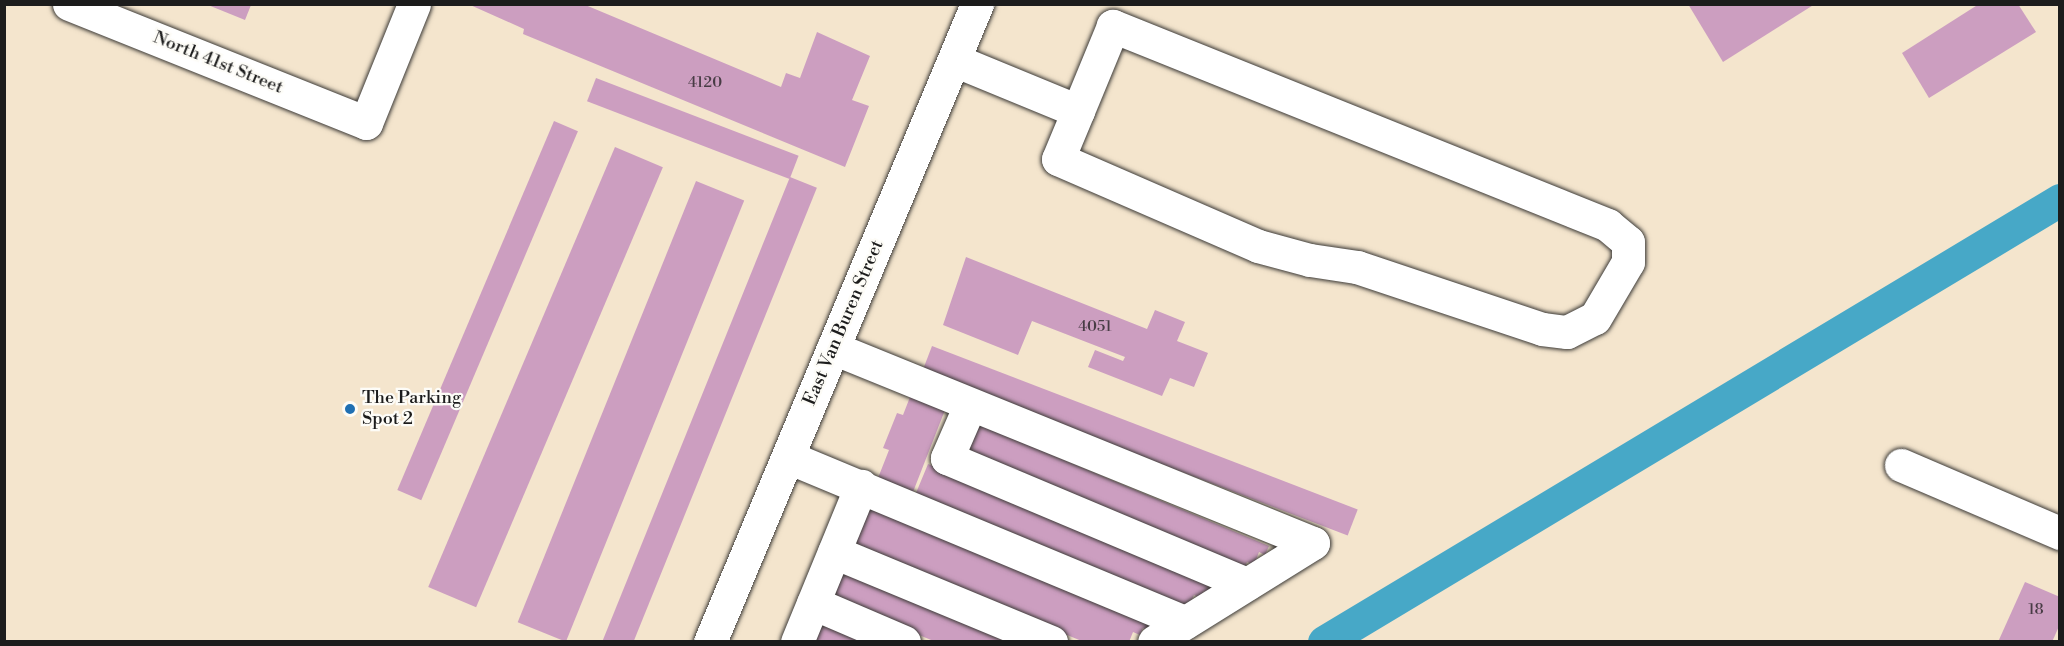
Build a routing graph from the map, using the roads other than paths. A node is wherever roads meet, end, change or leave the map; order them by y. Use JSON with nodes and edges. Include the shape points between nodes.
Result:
{"nodes":[{"id":1,"x":69,"y":4,"type":"edge"},
{"id":2,"x":414,"y":4,"type":"edge"},
{"id":3,"x":977,"y":4,"type":"edge"},
{"id":4,"x":954,"y":60,"type":"junction"},
{"id":5,"x":1078,"y":111,"type":"junction"},
{"id":6,"x":833,"y":348,"type":"junction"},
{"id":7,"x":970,"y":405,"type":"junction"},
{"id":8,"x":788,"y":457,"type":"junction"},
{"id":9,"x":1901,"y":465,"type":"dead end"},
{"id":10,"x":861,"y":486,"type":"junction"},
{"id":11,"x":2060,"y":533,"type":"edge"},
{"id":12,"x":834,"y":552,"type":"junction"},
{"id":13,"x":1247,"y":584,"type":"junction"},
{"id":14,"x":813,"y":603,"type":"junction"},
{"id":15,"x":1185,"y":622,"type":"junction"},
{"id":16,"x":710,"y":642,"type":"edge"},
{"id":17,"x":797,"y":642,"type":"edge"},
{"id":18,"x":904,"y":642,"type":"edge"},
{"id":19,"x":1051,"y":642,"type":"edge"},
{"id":20,"x":1154,"y":642,"type":"edge"}],
"edges":[{"from":1,"to":2,"type":"main road","name":"North 41st Street","via":[[366,123]]},
{"from":3,"to":4,"type":"main road","name":"East Van Buren Street"},
{"from":4,"to":5,"type":"main road"},
{"from":4,"to":6,"type":"main road","name":"East Van Buren Street"},
{"from":5,"to":5,"type":"main road","via":[[1058,159],[1258,246],[1357,267],[1542,328],[1567,332],[1595,318],[1628,262],[1628,242],[1608,225],[1113,26]]},
{"from":6,"to":7,"type":"main road"},
{"from":6,"to":8,"type":"main road","name":"East Van Buren Street"},
{"from":7,"to":13,"type":"main road","via":[[947,458]]},
{"from":7,"to":13,"type":"main road","via":[[1313,543]]},
{"from":8,"to":10,"type":"main road"},
{"from":8,"to":16,"type":"main road","name":"East Van Buren Street"},
{"from":9,"to":11,"type":"main road"},
{"from":10,"to":12,"type":"main road"},
{"from":10,"to":15,"type":"main road"},
{"from":12,"to":14,"type":"main road"},
{"from":12,"to":19,"type":"main road"},
{"from":13,"to":15,"type":"main road"},
{"from":14,"to":17,"type":"main road"},
{"from":14,"to":18,"type":"main road"},
{"from":15,"to":20,"type":"main road"}]}
